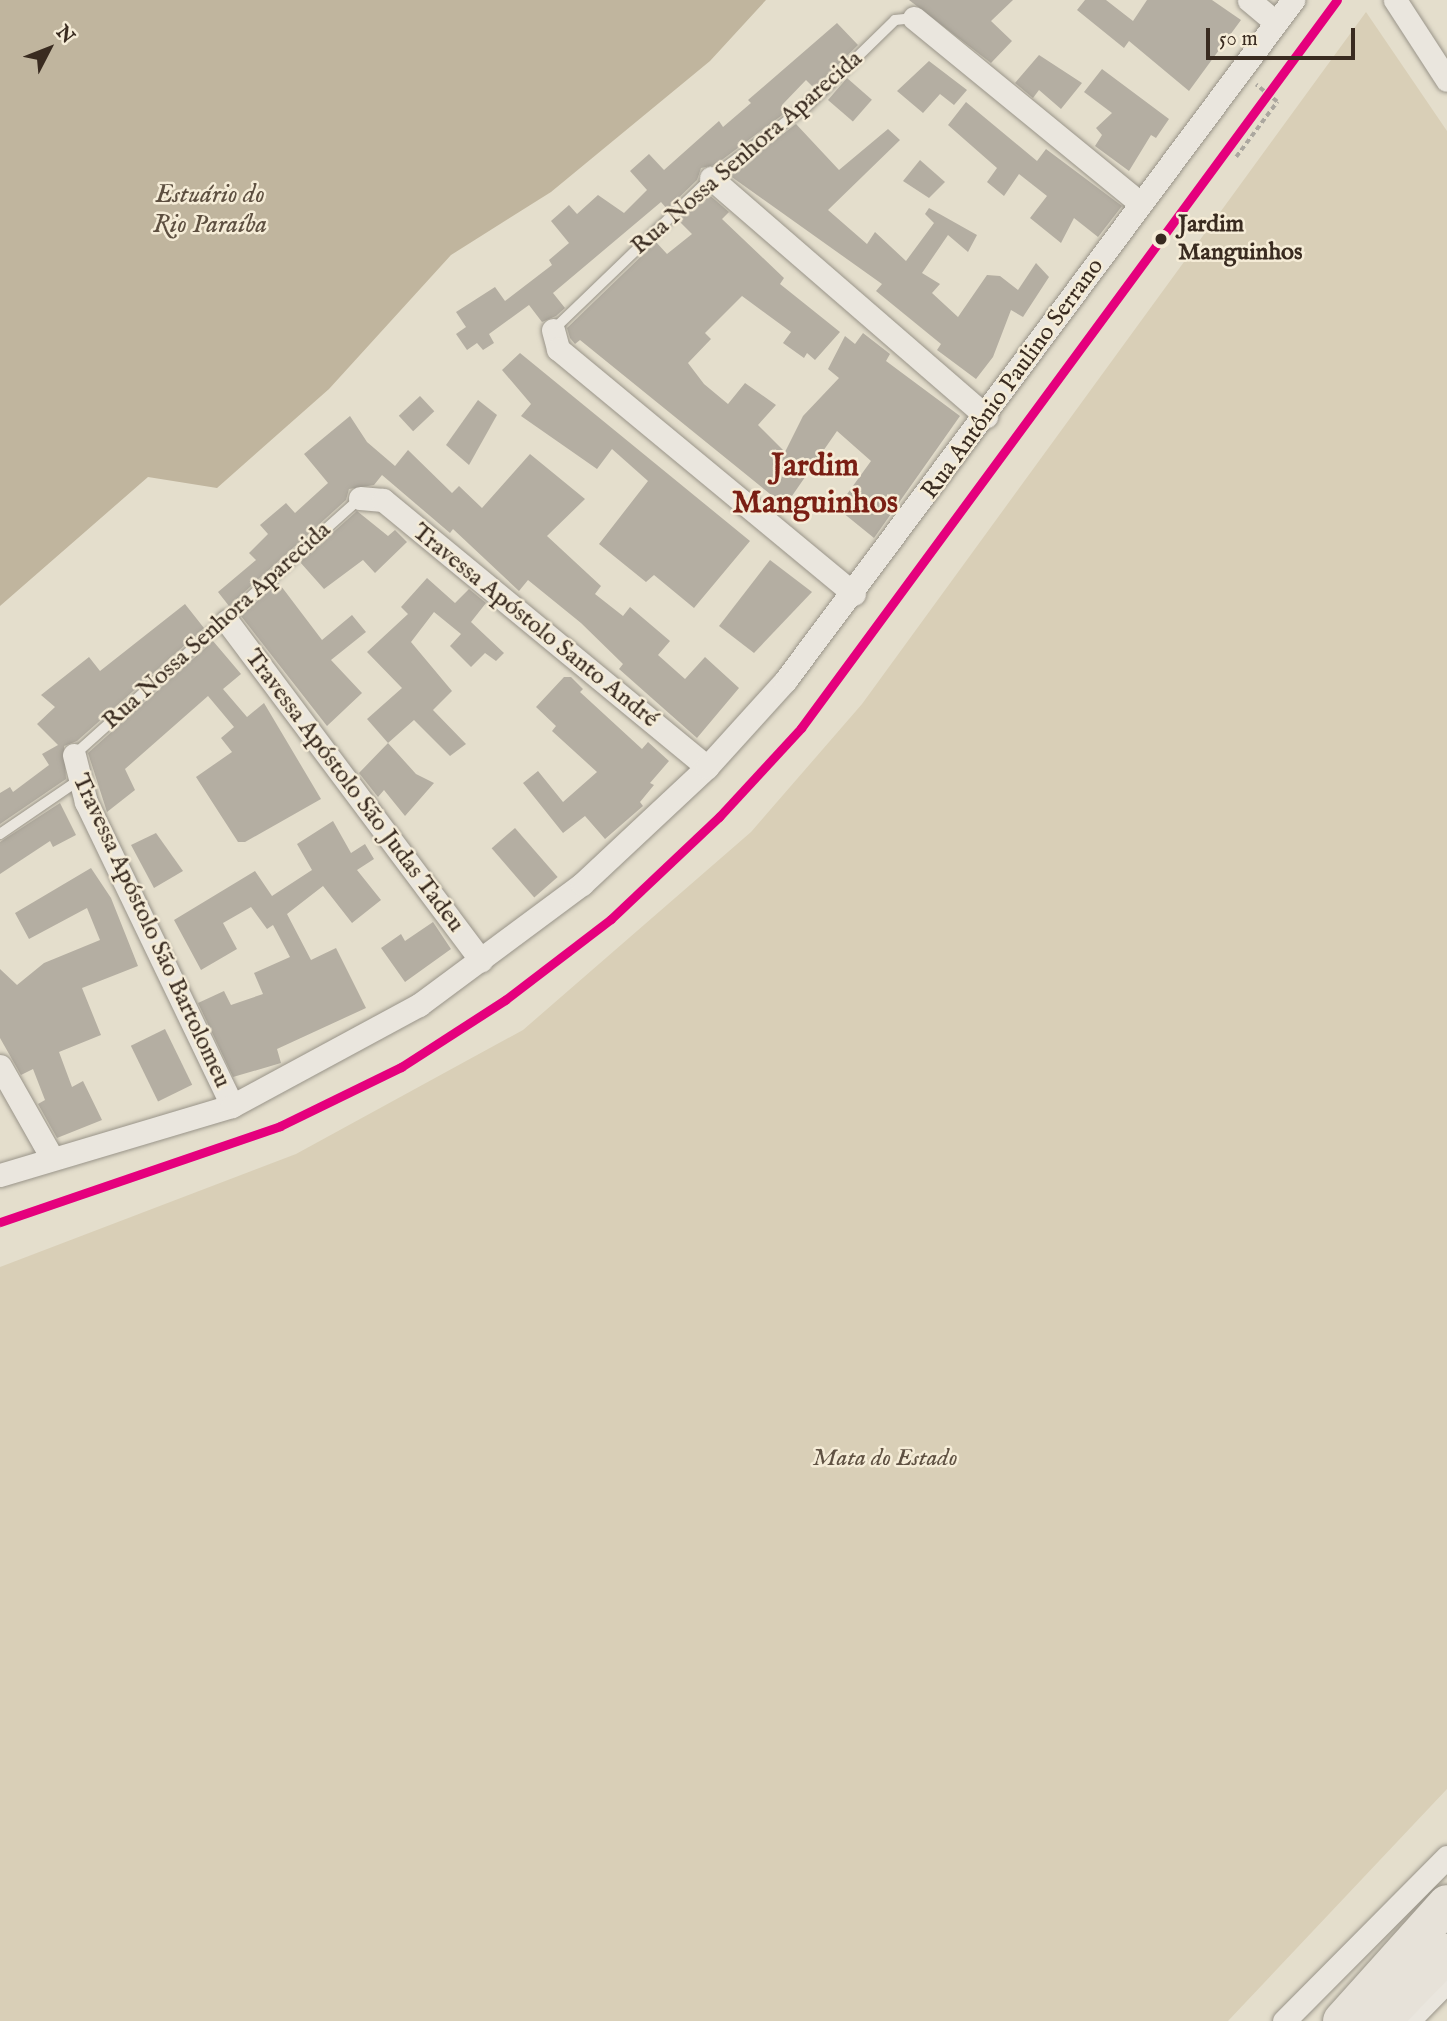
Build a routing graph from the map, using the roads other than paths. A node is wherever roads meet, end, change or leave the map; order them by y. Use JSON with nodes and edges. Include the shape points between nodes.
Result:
{"nodes":[{"id":1,"x":1249,"y":0,"type":"edge"},
{"id":2,"x":1293,"y":0,"type":"edge"},
{"id":3,"x":1395,"y":0,"type":"edge"},
{"id":4,"x":914,"y":18,"type":"joint"},
{"id":5,"x":1276,"y":23,"type":"junction"},
{"id":6,"x":1447,"y":80,"type":"edge"},
{"id":7,"x":711,"y":178,"type":"junction"},
{"id":8,"x":1141,"y":204,"type":"junction"},
{"id":9,"x":553,"y":330,"type":"joint"},
{"id":10,"x":986,"y":415,"type":"junction"},
{"id":11,"x":360,"y":498,"type":"joint"},
{"id":12,"x":854,"y":594,"type":"junction"},
{"id":13,"x":228,"y":621,"type":"junction"},
{"id":14,"x":74,"y":755,"type":"joint"},
{"id":15,"x":707,"y":766,"type":"junction"},
{"id":16,"x":79,"y":780,"type":"junction"},
{"id":17,"x":0,"y":834,"type":"edge"},
{"id":18,"x":481,"y":960,"type":"junction"},
{"id":19,"x":0,"y":1066,"type":"edge"},
{"id":20,"x":232,"y":1107,"type":"junction"},
{"id":21,"x":52,"y":1158,"type":"junction"},
{"id":22,"x":0,"y":1175,"type":"edge"},
{"id":23,"x":1447,"y":1857,"type":"edge"},
{"id":24,"x":1447,"y":1904,"type":"edge"},
{"id":25,"x":1447,"y":1953,"type":"edge"},
{"id":26,"x":1447,"y":1981,"type":"edge"},
{"id":27,"x":1284,"y":2021,"type":"edge"},
{"id":28,"x":1342,"y":2021,"type":"edge"},
{"id":29,"x":1381,"y":2021,"type":"edge"},
{"id":30,"x":1408,"y":2021,"type":"edge"}],
"edges":[{"from":1,"to":5,"type":"street"},
{"from":2,"to":5,"type":"street","name":"Rua Antônio Paulino Serrano"},
{"from":3,"to":6,"type":"street"},
{"from":4,"to":7,"type":"lane","name":"Rua Nossa Senhora Aparecida","via":[[895,20],[807,106]]},
{"from":4,"to":8,"type":"street"},
{"from":5,"to":8,"type":"street","name":"Rua Antônio Paulino Serrano"},
{"from":7,"to":9,"type":"lane","name":"Rua Nossa Senhora Aparecida"},
{"from":7,"to":10,"type":"street"},
{"from":8,"to":10,"type":"street","name":"Rua Antônio Paulino Serrano"},
{"from":9,"to":12,"type":"street","via":[[558,349]]},
{"from":10,"to":12,"type":"street","name":"Rua Antônio Paulino Serrano"},
{"from":11,"to":13,"type":"lane","name":"Rua Nossa Senhora Aparecida"},
{"from":11,"to":15,"type":"street","name":"Travessa Apóstolo Santo André","via":[[383,500]]},
{"from":12,"to":15,"type":"street","name":"Rua Antônio Paulino Serrano"},
{"from":13,"to":14,"type":"lane","name":"Rua Nossa Senhora Aparecida"},
{"from":13,"to":18,"type":"street","name":"Travessa Apóstolo São Judas Tadeu"},
{"from":14,"to":16,"type":"street","name":"Travessa Apóstolo São Bartolomeu"},
{"from":15,"to":18,"type":"street","name":"Rua Antônio Paulino Serrano","via":[[582,884]]},
{"from":16,"to":17,"type":"lane"},
{"from":16,"to":20,"type":"street","name":"Travessa Apóstolo São Bartolomeu"},
{"from":18,"to":20,"type":"street","name":"Rua Antônio Paulino Serrano","via":[[419,1005]]},
{"from":19,"to":21,"type":"street"},
{"from":20,"to":21,"type":"street","name":"Rua Antônio Paulino Serrano"},
{"from":21,"to":22,"type":"street","name":"Rua Antônio Paulino Serrano"},
{"from":23,"to":27,"type":"street"},
{"from":24,"to":28,"type":"highway"},
{"from":25,"to":29,"type":"highway"},
{"from":26,"to":30,"type":"street"}]}
